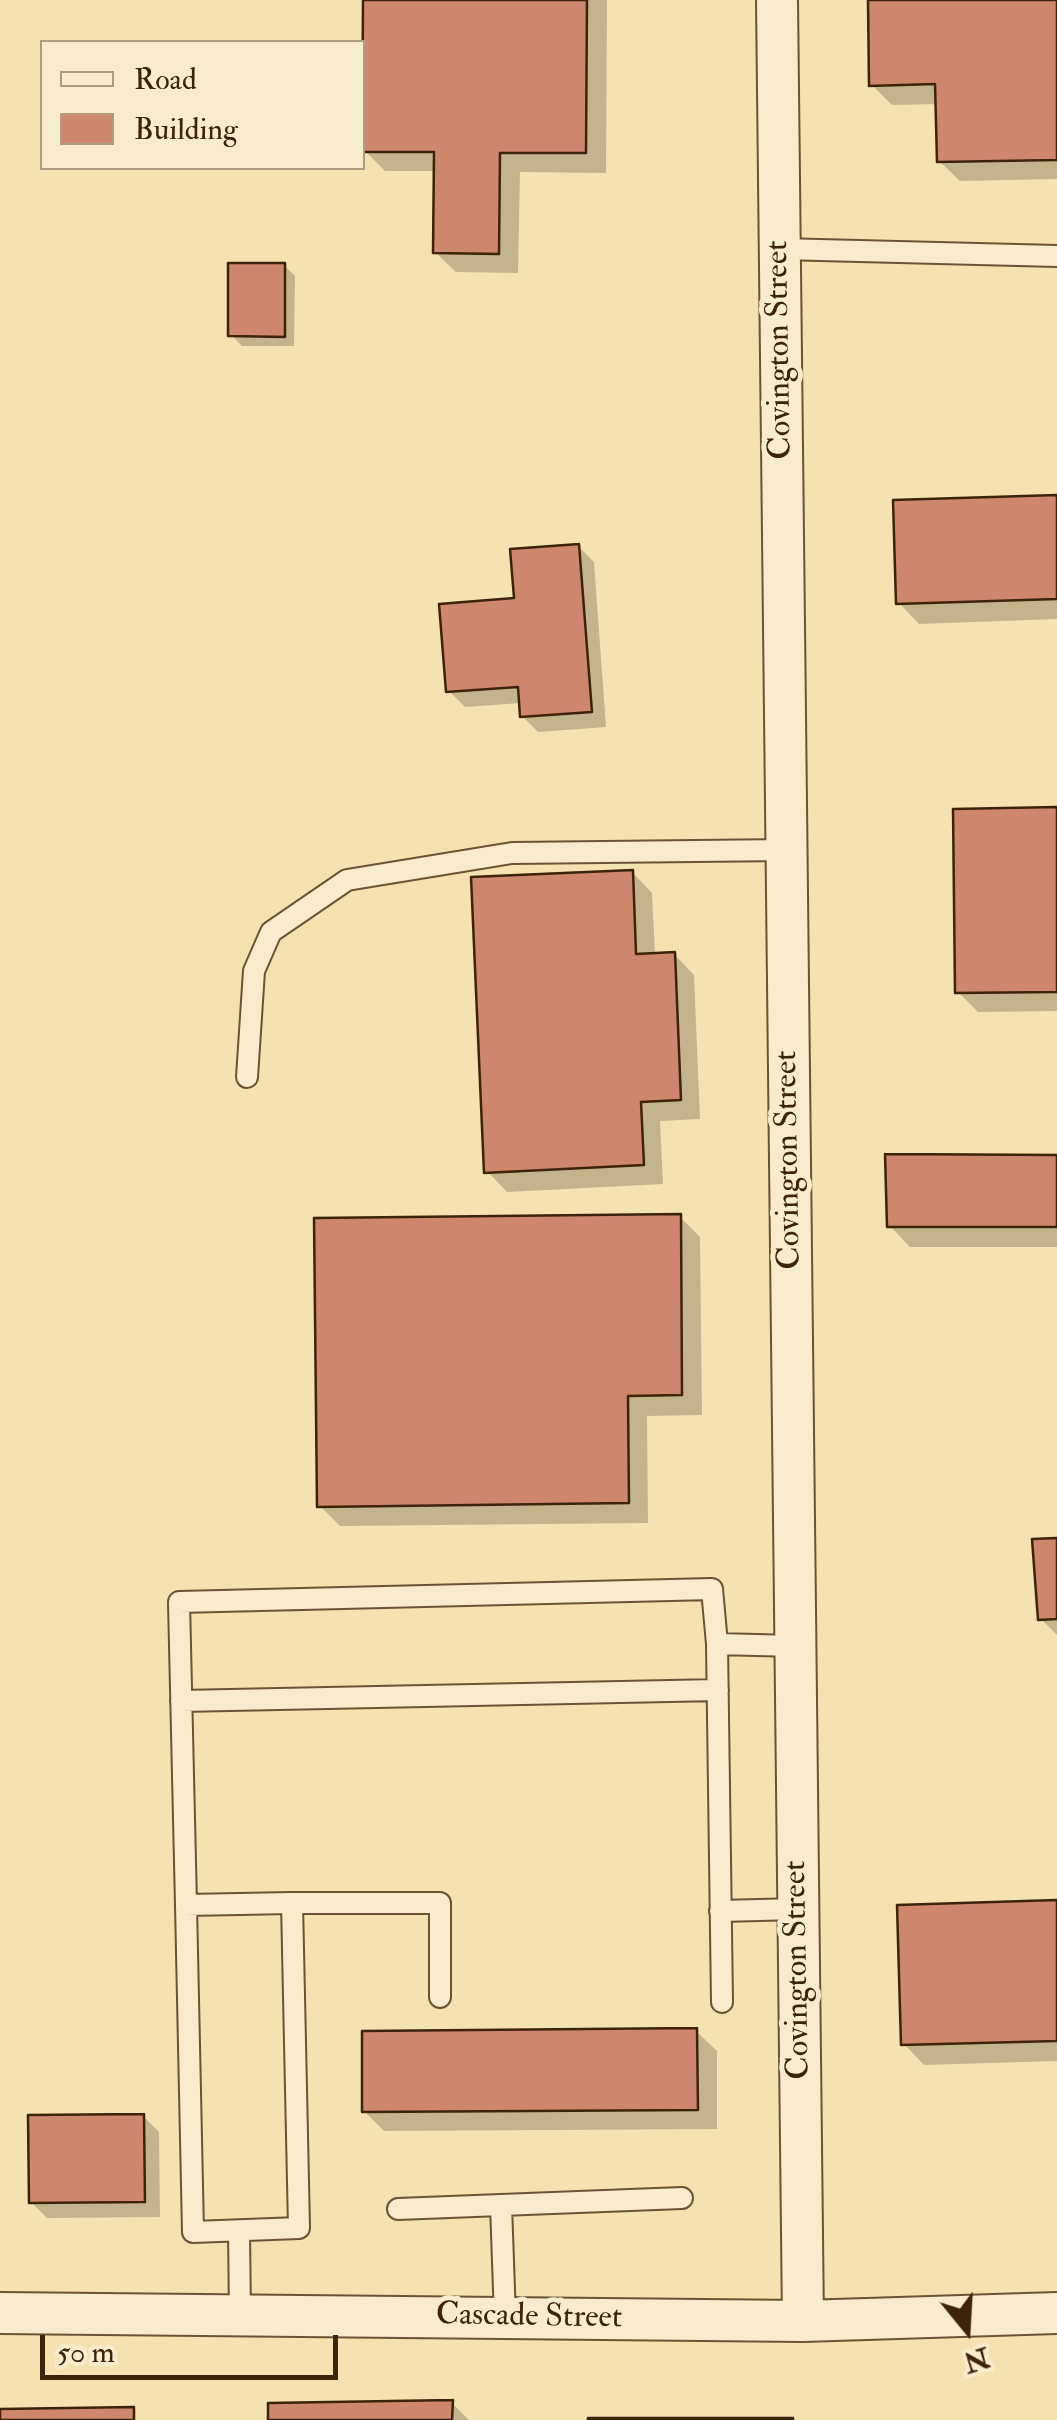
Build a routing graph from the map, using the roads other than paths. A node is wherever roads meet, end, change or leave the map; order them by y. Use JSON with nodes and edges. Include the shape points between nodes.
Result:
{"nodes":[{"id":1,"x":778,"y":0,"type":"edge"},
{"id":2,"x":780,"y":249,"type":"junction"},
{"id":3,"x":1057,"y":256,"type":"edge"},
{"id":4,"x":787,"y":850,"type":"junction"},
{"id":5,"x":247,"y":1077,"type":"dead end"},
{"id":6,"x":716,"y":1644,"type":"junction"},
{"id":7,"x":796,"y":1646,"type":"junction"},
{"id":8,"x":718,"y":1690,"type":"junction"},
{"id":9,"x":182,"y":1701,"type":"junction"},
{"id":10,"x":292,"y":1903,"type":"junction"},
{"id":11,"x":186,"y":1905,"type":"junction"},
{"id":12,"x":799,"y":1910,"type":"junction"},
{"id":13,"x":720,"y":1911,"type":"junction"},
{"id":14,"x":440,"y":1997,"type":"dead end"},
{"id":15,"x":722,"y":2002,"type":"dead end"},
{"id":16,"x":682,"y":2198,"type":"dead end"},
{"id":17,"x":501,"y":2205,"type":"junction"},
{"id":18,"x":398,"y":2209,"type":"dead end"},
{"id":19,"x":240,"y":2230,"type":"junction"},
{"id":20,"x":1057,"y":2312,"type":"edge"},
{"id":21,"x":0,"y":2313,"type":"edge"},
{"id":22,"x":240,"y":2316,"type":"junction"},
{"id":23,"x":504,"y":2318,"type":"junction"},
{"id":24,"x":803,"y":2321,"type":"junction"}],
"edges":[{"from":1,"to":2,"type":"street","name":"Covington Street"},
{"from":2,"to":3,"type":"lane"},
{"from":2,"to":4,"type":"street","name":"Covington Street"},
{"from":4,"to":5,"type":"lane","via":[[512,854],[347,880],[271,932],[254,971]]},
{"from":4,"to":7,"type":"street","name":"Covington Street"},
{"from":6,"to":7,"type":"lane"},
{"from":6,"to":8,"type":"lane"},
{"from":6,"to":9,"type":"lane","via":[[712,1590],[179,1602]]},
{"from":7,"to":12,"type":"street","name":"Covington Street"},
{"from":8,"to":9,"type":"lane"},
{"from":8,"to":13,"type":"lane"},
{"from":9,"to":11,"type":"lane"},
{"from":10,"to":11,"type":"lane"},
{"from":10,"to":14,"type":"lane","via":[[440,1903]]},
{"from":10,"to":19,"type":"lane","via":[[299,2228]]},
{"from":11,"to":19,"type":"lane","via":[[193,2232]]},
{"from":12,"to":13,"type":"lane"},
{"from":12,"to":24,"type":"street","name":"Covington Street"},
{"from":13,"to":15,"type":"lane"},
{"from":16,"to":17,"type":"lane"},
{"from":17,"to":18,"type":"lane"},
{"from":17,"to":23,"type":"lane"},
{"from":19,"to":22,"type":"lane"},
{"from":20,"to":24,"type":"street","name":"Cascade Street"},
{"from":21,"to":22,"type":"street","name":"Cascade Street"},
{"from":22,"to":23,"type":"street","name":"Cascade Street"},
{"from":23,"to":24,"type":"street","name":"Cascade Street"}]}
